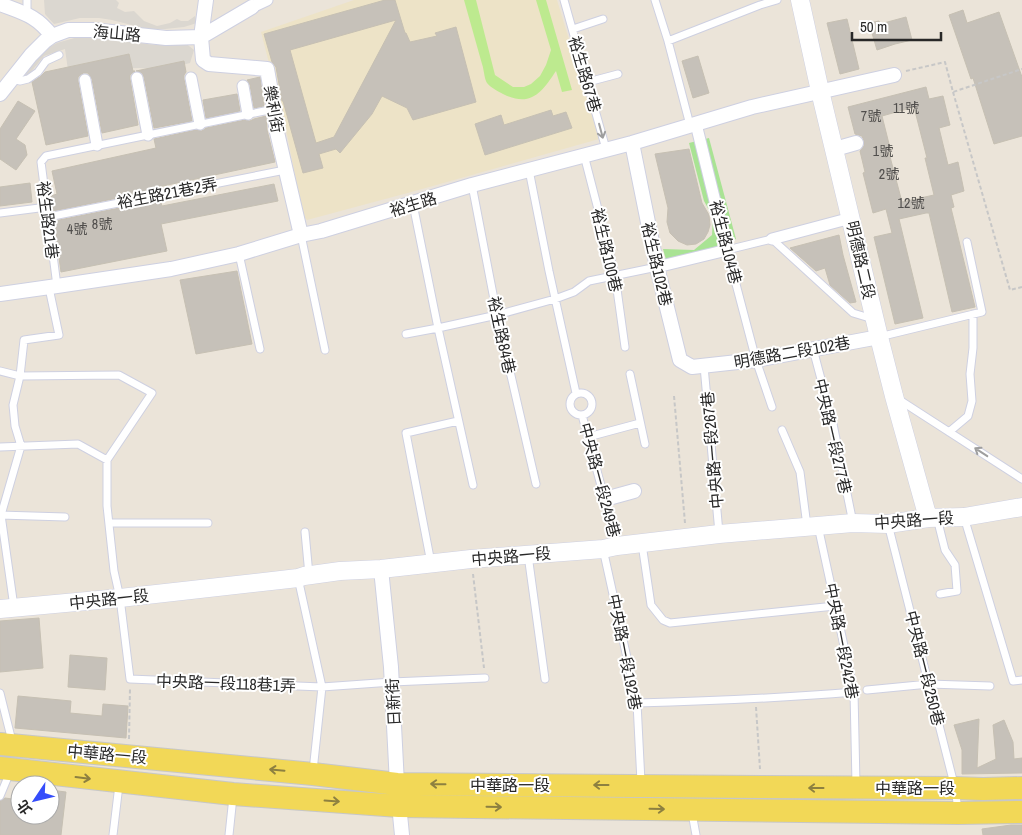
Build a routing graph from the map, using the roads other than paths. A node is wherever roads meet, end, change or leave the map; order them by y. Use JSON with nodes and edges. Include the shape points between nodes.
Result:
{"nodes":[{"id":1,"x":206,"y":0,"type":"edge"},
{"id":2,"x":268,"y":0,"type":"edge"},
{"id":3,"x":564,"y":0,"type":"edge"},
{"id":4,"x":655,"y":0,"type":"edge"},
{"id":5,"x":777,"y":0,"type":"edge"},
{"id":6,"x":800,"y":0,"type":"edge"},
{"id":7,"x":251,"y":3,"type":"edge"},
{"id":8,"x":0,"y":4,"type":"edge"},
{"id":9,"x":27,"y":7,"type":"edge"},
{"id":10,"x":603,"y":19,"type":"dead end"},
{"id":11,"x":573,"y":29,"type":"junction"},
{"id":12,"x":52,"y":36,"type":"junction"},
{"id":13,"x":201,"y":37,"type":"junction"},
{"id":14,"x":668,"y":41,"type":"junction"},
{"id":15,"x":58,"y":55,"type":"dead end"},
{"id":16,"x":618,"y":74,"type":"dead end"},
{"id":17,"x":894,"y":75,"type":"road end"},
{"id":18,"x":137,"y":78,"type":"dead end"},
{"id":19,"x":191,"y":78,"type":"dead end"},
{"id":20,"x":12,"y":79,"type":"junction"},
{"id":21,"x":85,"y":80,"type":"dead end"},
{"id":22,"x":588,"y":82,"type":"junction"},
{"id":23,"x":243,"y":86,"type":"dead end"},
{"id":24,"x":820,"y":91,"type":"junction"},
{"id":25,"x":0,"y":94,"type":"edge"},
{"id":26,"x":274,"y":109,"type":"junction"},
{"id":27,"x":248,"y":114,"type":"junction"},
{"id":28,"x":200,"y":124,"type":"junction"},
{"id":29,"x":693,"y":124,"type":"junction"},
{"id":30,"x":148,"y":135,"type":"junction"},
{"id":31,"x":632,"y":143,"type":"junction"},
{"id":32,"x":856,"y":143,"type":"dead end"},
{"id":33,"x":97,"y":145,"type":"junction"},
{"id":34,"x":606,"y":149,"type":"junction"},
{"id":35,"x":835,"y":149,"type":"junction"},
{"id":36,"x":584,"y":155,"type":"junction"},
{"id":37,"x":286,"y":170,"type":"junction"},
{"id":38,"x":529,"y":170,"type":"junction"},
{"id":39,"x":472,"y":185,"type":"junction"},
{"id":40,"x":413,"y":204,"type":"junction"},
{"id":41,"x":47,"y":207,"type":"junction"},
{"id":42,"x":0,"y":213,"type":"edge"},
{"id":43,"x":48,"y":217,"type":"junction"},
{"id":44,"x":851,"y":218,"type":"junction"},
{"id":45,"x":301,"y":235,"type":"junction"},
{"id":46,"x":772,"y":239,"type":"junction"},
{"id":47,"x":967,"y":242,"type":"dead end"},
{"id":48,"x":727,"y":250,"type":"junction"},
{"id":49,"x":238,"y":254,"type":"junction"},
{"id":50,"x":657,"y":267,"type":"junction"},
{"id":51,"x":615,"y":275,"type":"junction"},
{"id":52,"x":53,"y":287,"type":"junction"},
{"id":53,"x":0,"y":294,"type":"edge"},
{"id":54,"x":555,"y":299,"type":"junction"},
{"id":55,"x":973,"y":314,"type":"junction"},
{"id":56,"x":497,"y":315,"type":"junction"},
{"id":57,"x":876,"y":320,"type":"junction"},
{"id":58,"x":438,"y":328,"type":"junction"},
{"id":59,"x":406,"y":334,"type":"dead end"},
{"id":60,"x":879,"y":337,"type":"junction"},
{"id":61,"x":625,"y":347,"type":"dead end"},
{"id":62,"x":260,"y":349,"type":"dead end"},
{"id":63,"x":325,"y":350,"type":"dead end"},
{"id":64,"x":812,"y":350,"type":"junction"},
{"id":65,"x":756,"y":360,"type":"junction"},
{"id":66,"x":704,"y":366,"type":"junction"},
{"id":67,"x":0,"y":371,"type":"edge"},
{"id":68,"x":630,"y":374,"type":"dead end"},
{"id":69,"x":20,"y":376,"type":"junction"},
{"id":70,"x":576,"y":393,"type":"junction"},
{"id":71,"x":894,"y":396,"type":"junction"},
{"id":72,"x":772,"y":407,"type":"dead end"},
{"id":73,"x":582,"y":415,"type":"junction"},
{"id":74,"x":458,"y":421,"type":"junction"},
{"id":75,"x":640,"y":423,"type":"junction"},
{"id":76,"x":782,"y":430,"type":"dead end"},
{"id":77,"x":949,"y":432,"type":"junction"},
{"id":78,"x":588,"y":436,"type":"junction"},
{"id":79,"x":644,"y":444,"type":"dead end"},
{"id":80,"x":21,"y":446,"type":"junction"},
{"id":81,"x":0,"y":447,"type":"edge"},
{"id":82,"x":107,"y":460,"type":"junction"},
{"id":83,"x":1022,"y":479,"type":"edge"},
{"id":84,"x":536,"y":484,"type":"dead end"},
{"id":85,"x":473,"y":485,"type":"dead end"},
{"id":86,"x":634,"y":491,"type":"dead end"},
{"id":87,"x":605,"y":499,"type":"junction"},
{"id":88,"x":1022,"y":507,"type":"edge"},
{"id":89,"x":1,"y":515,"type":"edge"},
{"id":90,"x":65,"y":517,"type":"dead end"},
{"id":91,"x":964,"y":517,"type":"junction"},
{"id":92,"x":933,"y":518,"type":"junction"},
{"id":93,"x":109,"y":523,"type":"junction"},
{"id":94,"x":208,"y":523,"type":"dead end"},
{"id":95,"x":853,"y":523,"type":"junction"},
{"id":96,"x":888,"y":524,"type":"junction"},
{"id":97,"x":813,"y":526,"type":"junction"},
{"id":98,"x":305,"y":532,"type":"dead end"},
{"id":99,"x":719,"y":534,"type":"junction"},
{"id":100,"x":642,"y":543,"type":"junction"},
{"id":101,"x":610,"y":547,"type":"junction"},
{"id":102,"x":528,"y":555,"type":"junction"},
{"id":103,"x":431,"y":564,"type":"junction"},
{"id":104,"x":381,"y":569,"type":"junction"},
{"id":105,"x":304,"y":576,"type":"junction"},
{"id":106,"x":940,"y":594,"type":"dead end"},
{"id":107,"x":120,"y":598,"type":"junction"},
{"id":108,"x":836,"y":606,"type":"junction"},
{"id":109,"x":7,"y":609,"type":"edge"},
{"id":110,"x":486,"y":678,"type":"road end"},
{"id":111,"x":544,"y":679,"type":"dead end"},
{"id":112,"x":1022,"y":680,"type":"edge"},
{"id":113,"x":392,"y":682,"type":"junction"},
{"id":114,"x":929,"y":684,"type":"junction"},
{"id":115,"x":990,"y":686,"type":"dead end"},
{"id":116,"x":322,"y":687,"type":"junction"},
{"id":117,"x":867,"y":690,"type":"dead end"},
{"id":118,"x":854,"y":692,"type":"junction"},
{"id":119,"x":0,"y":693,"type":"edge"},
{"id":120,"x":638,"y":703,"type":"junction"},
{"id":121,"x":6,"y":745,"type":"edge"},
{"id":122,"x":6,"y":769,"type":"edge"},
{"id":123,"x":313,"y":774,"type":"junction"},
{"id":124,"x":119,"y":782,"type":"junction"},
{"id":125,"x":397,"y":784,"type":"junction"},
{"id":126,"x":641,"y":786,"type":"junction"},
{"id":127,"x":856,"y":788,"type":"junction"},
{"id":128,"x":955,"y":788,"type":"junction"},
{"id":129,"x":1022,"y":788,"type":"edge"},
{"id":130,"x":233,"y":794,"type":"junction"},
{"id":131,"x":0,"y":796,"type":"edge"},
{"id":132,"x":399,"y":806,"type":"junction"},
{"id":133,"x":691,"y":809,"type":"junction"},
{"id":134,"x":1022,"y":812,"type":"edge"},
{"id":135,"x":958,"y":813,"type":"junction"},
{"id":136,"x":113,"y":835,"type":"edge"},
{"id":137,"x":229,"y":835,"type":"edge"},
{"id":138,"x":402,"y":835,"type":"edge"},
{"id":139,"x":696,"y":835,"type":"edge"}],
"edges":[{"from":1,"to":13,"type":"street"},
{"from":2,"to":7,"type":"street"},
{"from":3,"to":11,"type":"lane","name":"裕生路67巷"},
{"from":4,"to":14,"type":"lane"},
{"from":5,"to":14,"type":"lane"},
{"from":6,"to":24,"type":"street","name":"明德路二段"},
{"from":7,"to":13,"type":"street","name":"海山路"},
{"from":8,"to":9,"type":"street"},
{"from":9,"to":12,"type":"street"},
{"from":10,"to":11,"type":"lane"},
{"from":11,"to":22,"type":"lane","name":"裕生路67巷"},
{"from":12,"to":13,"type":"street","name":"海山路","via":[[68,30],[93,30],[166,38]]},
{"from":12,"to":20,"type":"street","name":"海山路"},
{"from":13,"to":26,"type":"street","name":"樂利街","via":[[203,60],[209,64],[266,69]]},
{"from":14,"to":29,"type":"lane"},
{"from":15,"to":20,"type":"lane","via":[[46,61],[28,79]]},
{"from":16,"to":22,"type":"lane"},
{"from":17,"to":24,"type":"street","name":"裕生路"},
{"from":18,"to":30,"type":"street"},
{"from":19,"to":28,"type":"street"},
{"from":20,"to":25,"type":"street","name":"海山路"},
{"from":21,"to":33,"type":"street"},
{"from":22,"to":34,"type":"lane","name":"裕生路67巷","one_way":true},
{"from":23,"to":27,"type":"street"},
{"from":24,"to":29,"type":"street","name":"裕生路","via":[[752,106]]},
{"from":24,"to":35,"type":"street","name":"明德路二段"},
{"from":26,"to":27,"type":"lane"},
{"from":26,"to":37,"type":"street","name":"樂利街"},
{"from":27,"to":28,"type":"lane"},
{"from":28,"to":30,"type":"lane"},
{"from":29,"to":31,"type":"street","name":"裕生路"},
{"from":29,"to":48,"type":"street","name":"裕生路104巷"},
{"from":30,"to":33,"type":"lane"},
{"from":31,"to":34,"type":"street","name":"裕生路"},
{"from":31,"to":50,"type":"street","name":"裕生路102巷"},
{"from":32,"to":35,"type":"street"},
{"from":33,"to":41,"type":"lane","name":"裕生路21巷","via":[[46,156],[41,162]]},
{"from":34,"to":36,"type":"street","name":"裕生路"},
{"from":35,"to":44,"type":"street","name":"明德路二段"},
{"from":36,"to":38,"type":"street","name":"裕生路"},
{"from":36,"to":51,"type":"lane","name":"裕生路100巷"},
{"from":37,"to":43,"type":"lane","name":"裕生路21巷2弄"},
{"from":37,"to":45,"type":"street","name":"樂利街"},
{"from":38,"to":39,"type":"street","name":"裕生路"},
{"from":38,"to":54,"type":"lane","name":"中央路一段249巷"},
{"from":39,"to":40,"type":"street","name":"裕生路"},
{"from":39,"to":56,"type":"lane","name":"裕生路84巷"},
{"from":40,"to":45,"type":"street","name":"裕生路"},
{"from":40,"to":58,"type":"lane"},
{"from":41,"to":42,"type":"lane"},
{"from":41,"to":43,"type":"lane","name":"裕生路21巷"},
{"from":43,"to":52,"type":"lane","name":"裕生路21巷"},
{"from":44,"to":46,"type":"street"},
{"from":44,"to":57,"type":"street","name":"明德路二段"},
{"from":45,"to":49,"type":"street","name":"裕生路"},
{"from":45,"to":63,"type":"lane"},
{"from":46,"to":48,"type":"lane"},
{"from":46,"to":57,"type":"lane","via":[[854,313]]},
{"from":47,"to":55,"type":"lane","via":[[982,312]]},
{"from":48,"to":50,"type":"street"},
{"from":48,"to":65,"type":"lane","name":"裕生路104巷"},
{"from":49,"to":52,"type":"street","name":"裕生路","via":[[171,269]]},
{"from":49,"to":62,"type":"lane"},
{"from":50,"to":51,"type":"lane"},
{"from":50,"to":66,"type":"street","name":"裕生路102巷","via":[[680,360],[692,367]]},
{"from":51,"to":54,"type":"lane","via":[[589,281],[574,292]]},
{"from":51,"to":61,"type":"lane","name":"裕生路100巷"},
{"from":52,"to":53,"type":"street","name":"裕生路"},
{"from":52,"to":69,"type":"lane","name":"裕生路21巷","via":[[59,335],[24,340]]},
{"from":54,"to":56,"type":"lane"},
{"from":54,"to":70,"type":"lane","name":"中央路一段249巷"},
{"from":55,"to":60,"type":"lane"},
{"from":55,"to":77,"type":"lane","via":[[972,401],[968,416]]},
{"from":56,"to":58,"type":"lane"},
{"from":56,"to":84,"type":"lane","name":"裕生路84巷"},
{"from":57,"to":60,"type":"street","name":"明德路二段"},
{"from":58,"to":59,"type":"lane"},
{"from":58,"to":74,"type":"lane"},
{"from":60,"to":64,"type":"street","name":"明德路二段102巷"},
{"from":60,"to":71,"type":"street","name":"明德路二段"},
{"from":64,"to":65,"type":"street","name":"明德路二段102巷"},
{"from":64,"to":95,"type":"lane","name":"中央路一段277巷","via":[[833,424]]},
{"from":65,"to":66,"type":"street","name":"明德路二段102巷"},
{"from":65,"to":72,"type":"lane","name":"裕生路104巷"},
{"from":66,"to":99,"type":"lane","name":"中央路一段267巷"},
{"from":67,"to":69,"type":"lane"},
{"from":68,"to":75,"type":"lane"},
{"from":69,"to":80,"type":"lane","via":[[13,405]]},
{"from":69,"to":82,"type":"lane","via":[[119,375],[152,393]]},
{"from":70,"to":73,"type":"lane","name":"中央路一段249巷","via":[[569,405],[575,414]]},
{"from":70,"to":73,"type":"lane","name":"中央路一段249巷","via":[[587,394],[592,400],[591,408]]},
{"from":71,"to":77,"type":"lane"},
{"from":71,"to":92,"type":"street","name":"明德路二段"},
{"from":73,"to":78,"type":"lane","name":"中央路一段249巷"},
{"from":74,"to":85,"type":"lane"},
{"from":74,"to":103,"type":"lane","via":[[406,433]]},
{"from":75,"to":78,"type":"lane"},
{"from":75,"to":79,"type":"lane"},
{"from":76,"to":97,"type":"lane","name":"中央路一段242巷","via":[[800,472]]},
{"from":83,"to":77,"type":"lane","one_way":true},
{"from":78,"to":87,"type":"lane","name":"中央路一段249巷"},
{"from":80,"to":81,"type":"lane"},
{"from":80,"to":82,"type":"lane","via":[[78,444]]},
{"from":80,"to":89,"type":"lane"},
{"from":82,"to":93,"type":"lane"},
{"from":86,"to":87,"type":"street"},
{"from":87,"to":101,"type":"lane","name":"中央路一段249巷"},
{"from":88,"to":91,"type":"street","name":"中央路一段"},
{"from":89,"to":90,"type":"lane"},
{"from":89,"to":109,"type":"lane"},
{"from":91,"to":92,"type":"street","name":"中央路一段"},
{"from":91,"to":112,"type":"lane","via":[[1013,681]]},
{"from":92,"to":96,"type":"street","name":"中央路一段"},
{"from":92,"to":106,"type":"lane","via":[[945,550],[955,565],[957,591]]},
{"from":93,"to":94,"type":"lane"},
{"from":93,"to":107,"type":"lane"},
{"from":95,"to":96,"type":"street","name":"中央路一段"},
{"from":95,"to":97,"type":"street","name":"中央路一段"},
{"from":96,"to":114,"type":"lane","name":"中央路一段250巷"},
{"from":97,"to":99,"type":"street","name":"中央路一段"},
{"from":97,"to":108,"type":"lane","name":"中央路一段242巷"},
{"from":98,"to":105,"type":"lane"},
{"from":99,"to":100,"type":"street","name":"中央路一段"},
{"from":100,"to":101,"type":"street","name":"中央路一段"},
{"from":100,"to":108,"type":"lane","via":[[651,605],[662,620],[670,623]]},
{"from":101,"to":102,"type":"street","name":"中央路一段"},
{"from":101,"to":120,"type":"lane","name":"中央路一段192巷"},
{"from":102,"to":103,"type":"street","name":"中央路一段"},
{"from":102,"to":111,"type":"lane"},
{"from":103,"to":104,"type":"street","name":"中央路一段"},
{"from":104,"to":105,"type":"street","name":"中央路一段"},
{"from":104,"to":113,"type":"street","name":"日新街"},
{"from":105,"to":107,"type":"street","name":"中央路一段"},
{"from":105,"to":116,"type":"lane"},
{"from":107,"to":109,"type":"street","name":"中央路一段"},
{"from":107,"to":116,"type":"lane","name":"中央路一段118巷1弄","via":[[130,679]]},
{"from":108,"to":118,"type":"lane","name":"中央路一段242巷"},
{"from":110,"to":113,"type":"lane","name":"中央路一段118巷1弄"},
{"from":113,"to":116,"type":"lane","name":"中央路一段118巷1弄"},
{"from":113,"to":125,"type":"street","name":"日新街"},
{"from":114,"to":115,"type":"lane"},
{"from":114,"to":117,"type":"lane"},
{"from":114,"to":128,"type":"lane","name":"中央路一段250巷"},
{"from":116,"to":123,"type":"lane"},
{"from":118,"to":120,"type":"lane"},
{"from":118,"to":127,"type":"lane","name":"中央路一段242巷"},
{"from":119,"to":121,"type":"lane"},
{"from":120,"to":126,"type":"lane","name":"中央路一段192巷"},
{"from":123,"to":121,"type":"main road","name":"中華路一段","one_way":true},
{"from":122,"to":124,"type":"main road","name":"中華路一段","one_way":true},
{"from":122,"to":131,"type":"lane"},
{"from":123,"to":125,"type":"main road","name":"中華路一段"},
{"from":124,"to":130,"type":"main road","name":"中華路一段"},
{"from":124,"to":136,"type":"lane"},
{"from":126,"to":125,"type":"main road","name":"中華路一段","one_way":true},
{"from":125,"to":132,"type":"street","name":"日新街"},
{"from":127,"to":126,"type":"main road","name":"中華路一段","one_way":true},
{"from":127,"to":128,"type":"main road","name":"中華路一段"},
{"from":128,"to":129,"type":"main road","name":"中華路一段"},
{"from":128,"to":135,"type":"lane","name":"中央路一段250巷"},
{"from":130,"to":132,"type":"main road","name":"中華路一段","one_way":true},
{"from":130,"to":137,"type":"lane"},
{"from":132,"to":133,"type":"main road","name":"中華路一段","one_way":true},
{"from":132,"to":138,"type":"street","name":"日新街"},
{"from":133,"to":135,"type":"main road","name":"中華路一段"},
{"from":133,"to":139,"type":"lane"},
{"from":134,"to":135,"type":"main road","name":"中華路一段"}]}
